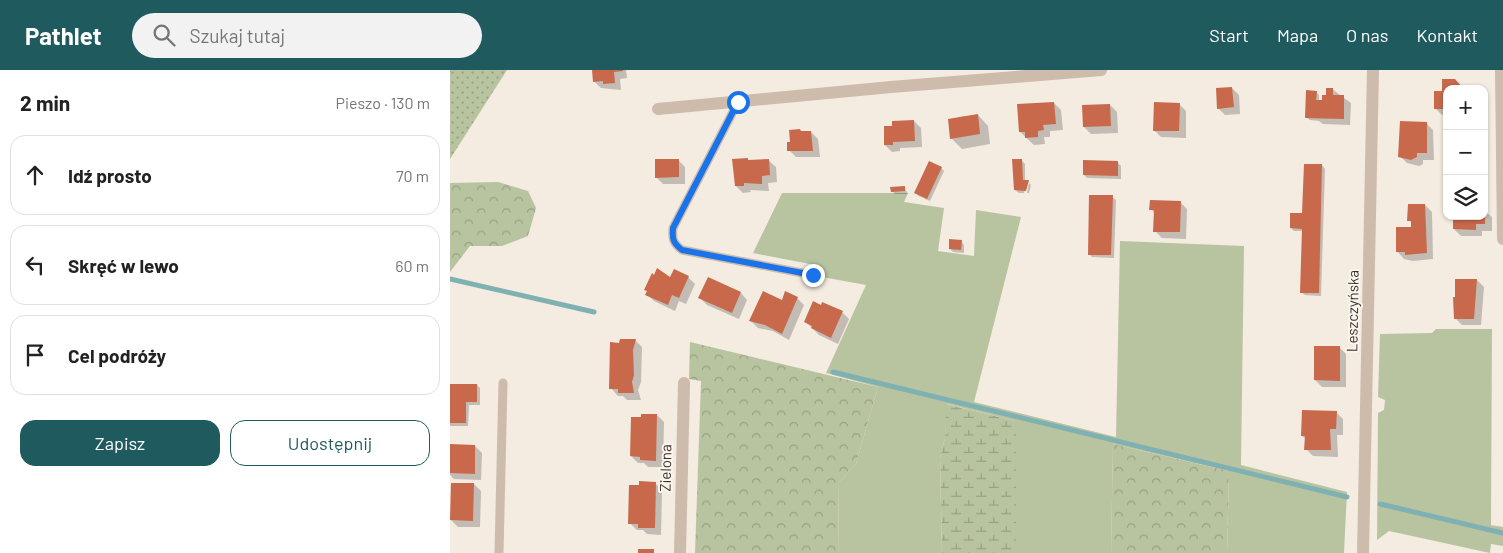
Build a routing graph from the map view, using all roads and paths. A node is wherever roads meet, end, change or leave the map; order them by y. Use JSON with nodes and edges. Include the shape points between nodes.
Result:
{"nodes":[{"id":1,"x":1101,"y":70,"type":"edge"},
{"id":2,"x":1373,"y":70,"type":"edge"},
{"id":3,"x":1501,"y":70,"type":"edge"},
{"id":4,"x":738,"y":102,"type":"junction"},
{"id":5,"x":658,"y":109,"type":"dead end"},
{"id":6,"x":1503,"y":239,"type":"edge"},
{"id":7,"x":813,"y":275,"type":"dead end"},
{"id":8,"x":503,"y":383,"type":"dead end"},
{"id":9,"x":684,"y":383,"type":"dead end"},
{"id":10,"x":499,"y":553,"type":"edge"},
{"id":11,"x":680,"y":553,"type":"edge"},
{"id":12,"x":1363,"y":553,"type":"edge"}],
"edges":[{"from":1,"to":4,"type":"street"},
{"from":2,"to":12,"type":"street","name":"Leszczyńska"},
{"from":3,"to":6,"type":"street"},
{"from":4,"to":5,"type":"street"},
{"from":4,"to":7,"type":"lane","via":[[673,228],[675,245],[682,250]]},
{"from":8,"to":10,"type":"lane"},
{"from":9,"to":11,"type":"street","name":"Zielona"}]}
